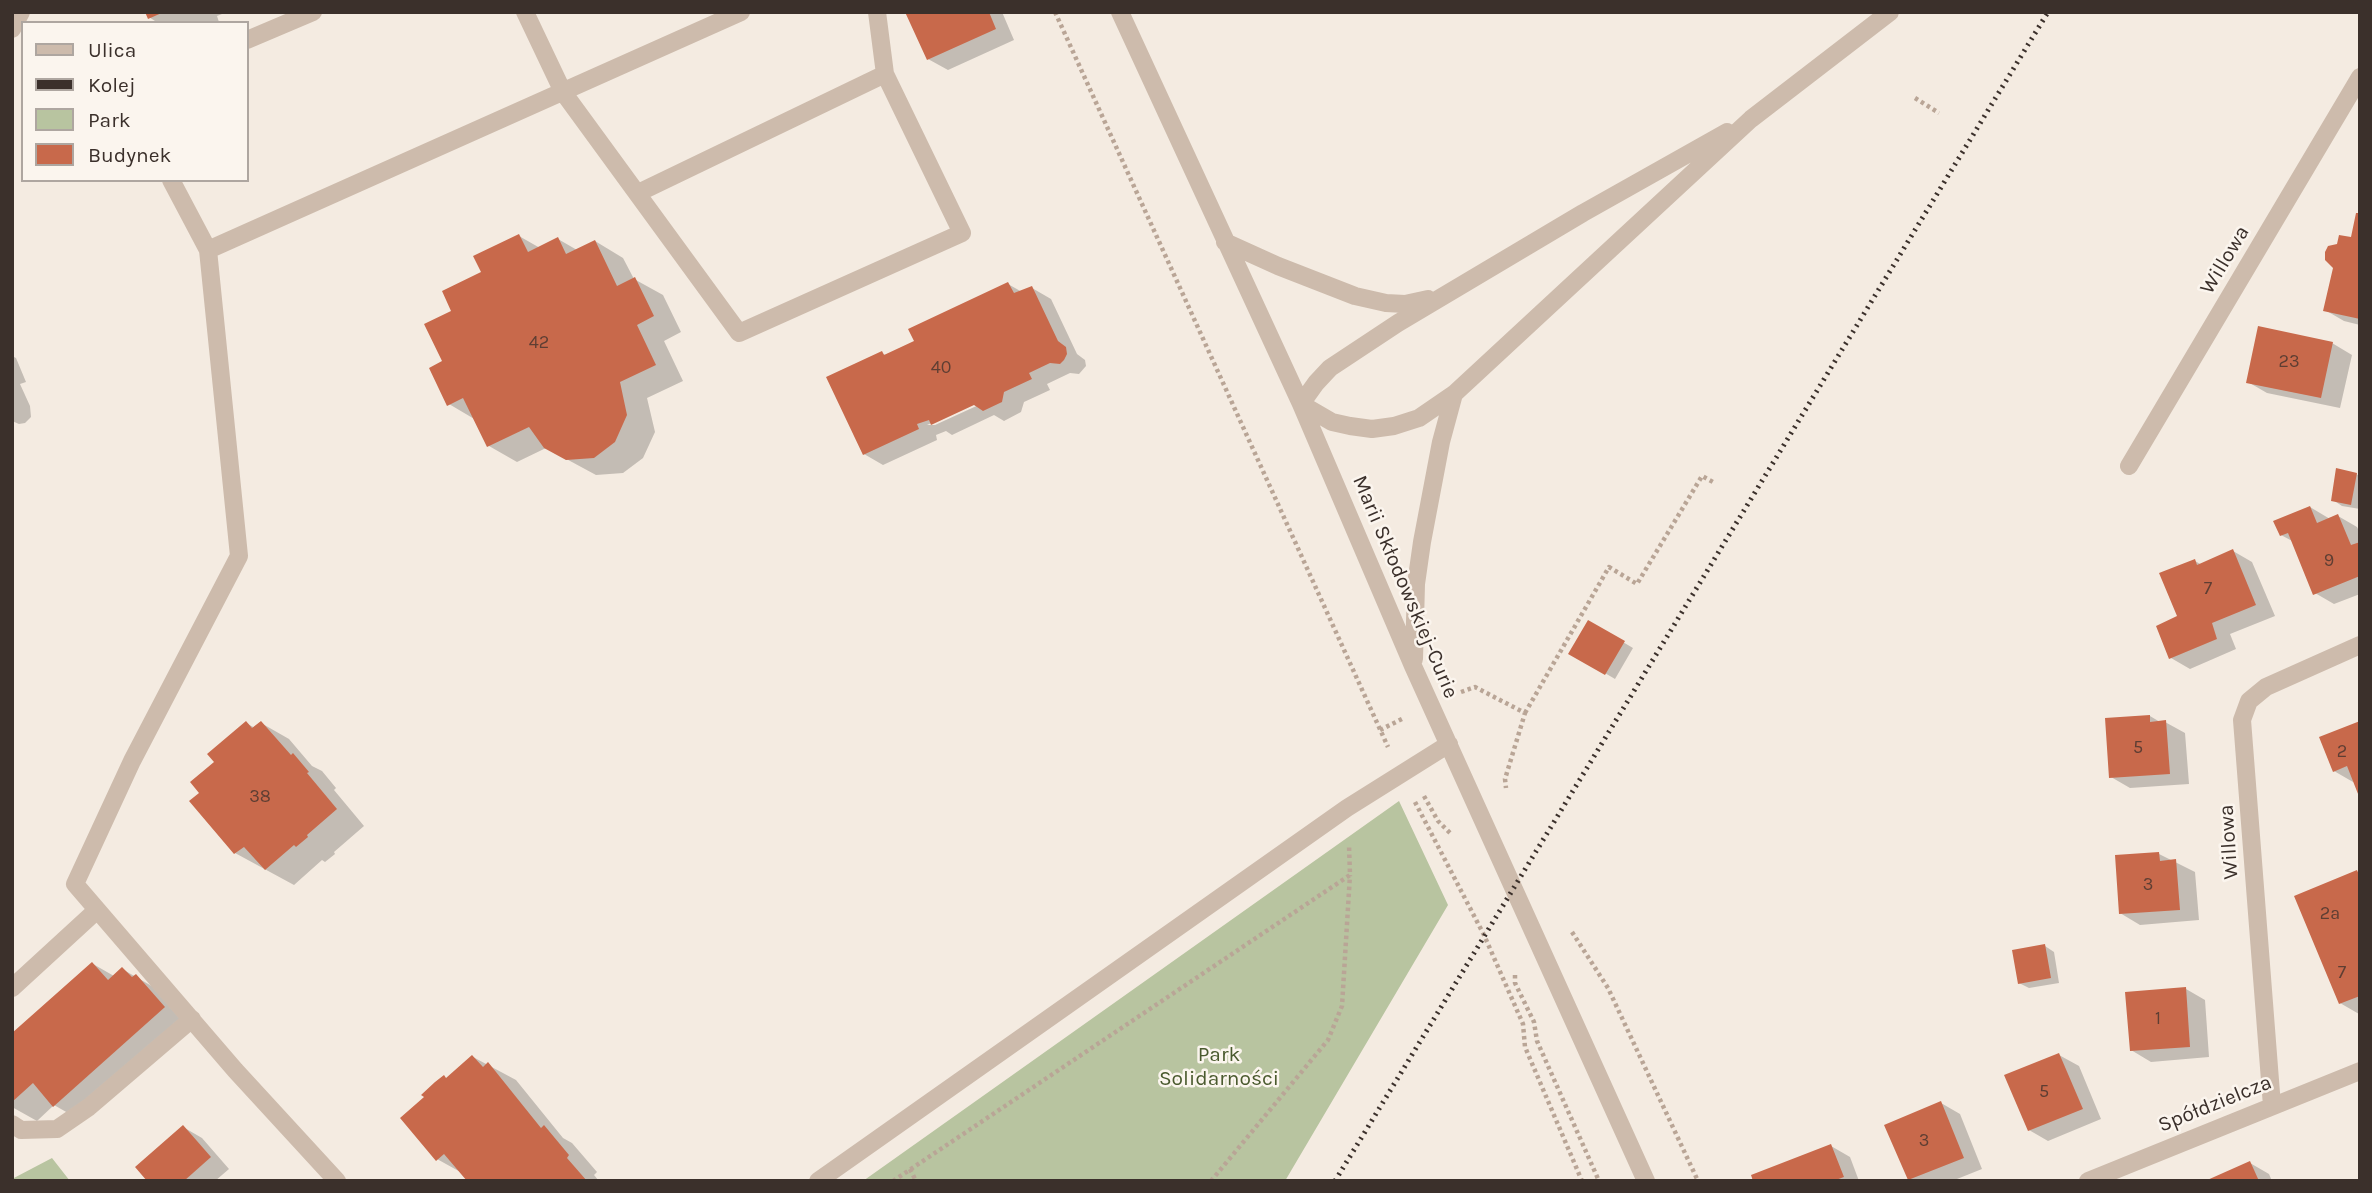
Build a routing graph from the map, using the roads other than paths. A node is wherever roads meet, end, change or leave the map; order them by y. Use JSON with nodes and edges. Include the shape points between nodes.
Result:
{"nodes":[{"id":1,"x":21,"y":12,"type":"edge"},
{"id":2,"x":313,"y":12,"type":"edge"},
{"id":3,"x":525,"y":12,"type":"edge"},
{"id":4,"x":741,"y":12,"type":"edge"},
{"id":5,"x":877,"y":12,"type":"edge"},
{"id":6,"x":1120,"y":12,"type":"edge"},
{"id":7,"x":1890,"y":12,"type":"edge"},
{"id":8,"x":12,"y":29,"type":"edge"},
{"id":9,"x":248,"y":40,"type":"edge"},
{"id":10,"x":885,"y":74,"type":"junction"},
{"id":11,"x":2360,"y":76,"type":"edge"},
{"id":12,"x":563,"y":92,"type":"junction"},
{"id":13,"x":1751,"y":119,"type":"junction"},
{"id":14,"x":173,"y":182,"type":"edge"},
{"id":15,"x":638,"y":193,"type":"junction"},
{"id":16,"x":1225,"y":242,"type":"junction"},
{"id":17,"x":208,"y":250,"type":"junction"},
{"id":18,"x":1442,"y":296,"type":"junction"},
{"id":19,"x":1454,"y":394,"type":"junction"},
{"id":20,"x":1301,"y":404,"type":"junction"},
{"id":21,"x":2129,"y":466,"type":"dead end"},
{"id":22,"x":2360,"y":645,"type":"edge"},
{"id":23,"x":1413,"y":666,"type":"junction"},
{"id":24,"x":1450,"y":744,"type":"junction"},
{"id":25,"x":97,"y":910,"type":"junction"},
{"id":26,"x":12,"y":988,"type":"edge"},
{"id":27,"x":192,"y":1019,"type":"junction"},
{"id":28,"x":2360,"y":1071,"type":"edge"},
{"id":29,"x":2272,"y":1106,"type":"junction"},
{"id":30,"x":12,"y":1124,"type":"edge"},
{"id":31,"x":2112,"y":1176,"type":"edge"},
{"id":32,"x":337,"y":1181,"type":"edge"},
{"id":33,"x":818,"y":1181,"type":"edge"},
{"id":34,"x":1646,"y":1181,"type":"edge"},
{"id":35,"x":2088,"y":1181,"type":"edge"}],
"edges":[{"from":1,"to":8,"type":"street"},
{"from":2,"to":9,"type":"street"},
{"from":3,"to":12,"type":"street"},
{"from":4,"to":12,"type":"street"},
{"from":5,"to":10,"type":"street"},
{"from":6,"to":16,"type":"street","name":"Marii Skłodowskiej-Curie"},
{"from":7,"to":13,"type":"street"},
{"from":10,"to":15,"type":"street"},
{"from":10,"to":15,"type":"street","via":[[962,233],[739,333]]},
{"from":11,"to":21,"type":"street","name":"Willowa"},
{"from":12,"to":15,"type":"street"},
{"from":12,"to":17,"type":"street"},
{"from":13,"to":18,"type":"street"},
{"from":13,"to":19,"type":"street"},
{"from":14,"to":17,"type":"street"},
{"from":16,"to":18,"type":"street","via":[[1278,266],[1386,303]]},
{"from":16,"to":20,"type":"street","name":"Marii Skłodowskiej-Curie"},
{"from":17,"to":25,"type":"street","via":[[239,556],[132,761],[75,884]]},
{"from":18,"to":20,"type":"street","via":[[1330,368]]},
{"from":19,"to":20,"type":"street","via":[[1419,418],[1372,429],[1332,422]]},
{"from":19,"to":23,"type":"street","via":[[1440,442],[1422,542]]},
{"from":20,"to":23,"type":"street","name":"Marii Skłodowskiej-Curie"},
{"from":22,"to":29,"type":"street","name":"Willowa","via":[[2266,687],[2249,701],[2242,720]]},
{"from":23,"to":24,"type":"street","name":"Marii Skłodowskiej-Curie"},
{"from":24,"to":33,"type":"street","via":[[1347,808]]},
{"from":24,"to":34,"type":"street","name":"Marii Skłodowskiej-Curie"},
{"from":25,"to":26,"type":"street"},
{"from":25,"to":27,"type":"street"},
{"from":27,"to":30,"type":"street","via":[[57,1129],[21,1130]]},
{"from":27,"to":32,"type":"street"},
{"from":28,"to":29,"type":"street","name":"Spółdzielcza"},
{"from":29,"to":31,"type":"street","name":"Spółdzielcza"},
{"from":31,"to":35,"type":"street","name":"Spółdzielcza"}]}
